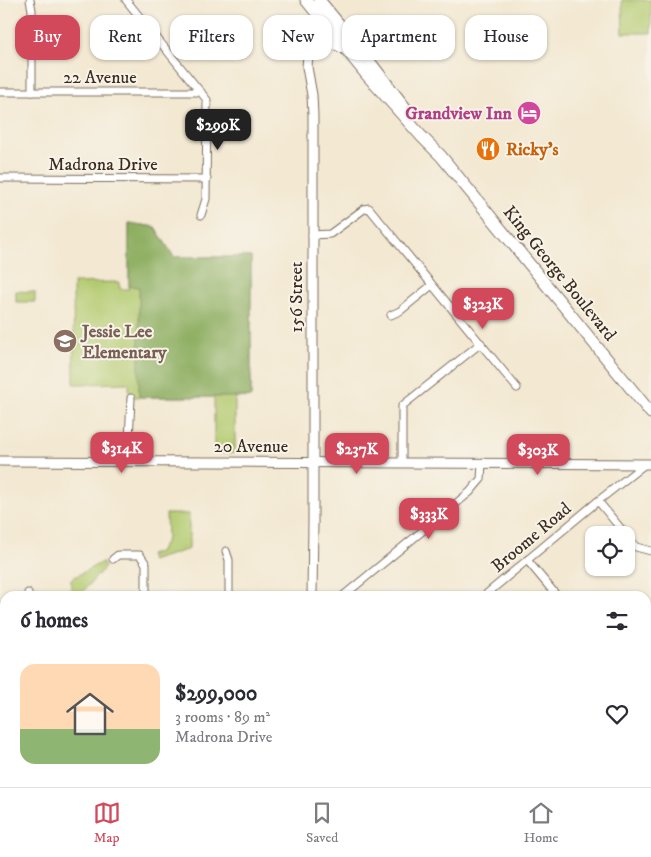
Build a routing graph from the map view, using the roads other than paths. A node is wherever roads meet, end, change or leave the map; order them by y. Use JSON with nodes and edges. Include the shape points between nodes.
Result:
{"nodes":[{"id":1,"x":30,"y":0,"type":"edge"},
{"id":2,"x":126,"y":0,"type":"edge"},
{"id":3,"x":306,"y":0,"type":"edge"},
{"id":4,"x":321,"y":5,"type":"edge"},
{"id":5,"x":342,"y":44,"type":"edge"},
{"id":6,"x":308,"y":60,"type":"edge"},
{"id":7,"x":354,"y":60,"type":"edge"},
{"id":8,"x":0,"y":92,"type":"edge"},
{"id":9,"x":32,"y":92,"type":"junction"},
{"id":10,"x":201,"y":92,"type":"junction"},
{"id":11,"x":441,"y":156,"type":"junction"},
{"id":12,"x":0,"y":178,"type":"edge"},
{"id":13,"x":206,"y":179,"type":"junction"},
{"id":14,"x":201,"y":215,"type":"dead end"},
{"id":15,"x":312,"y":235,"type":"junction"},
{"id":16,"x":432,"y":285,"type":"junction"},
{"id":17,"x":391,"y":315,"type":"dead end"},
{"id":18,"x":481,"y":344,"type":"junction"},
{"id":19,"x":518,"y":388,"type":"dead end"},
{"id":20,"x":131,"y":398,"type":"dead end"},
{"id":21,"x":651,"y":413,"type":"edge"},
{"id":22,"x":0,"y":462,"type":"edge"},
{"id":23,"x":128,"y":462,"type":"junction"},
{"id":24,"x":313,"y":463,"type":"junction"},
{"id":25,"x":402,"y":463,"type":"junction"},
{"id":26,"x":482,"y":464,"type":"junction"},
{"id":27,"x":648,"y":464,"type":"edge"},
{"id":28,"x":598,"y":501,"type":"junction"},
{"id":29,"x":226,"y":551,"type":"dead end"},
{"id":30,"x":651,"y":551,"type":"edge"},
{"id":31,"x":113,"y":559,"type":"dead end"},
{"id":32,"x":527,"y":560,"type":"junction"},
{"id":33,"x":146,"y":591,"type":"edge"},
{"id":34,"x":229,"y":591,"type":"edge"},
{"id":35,"x":312,"y":591,"type":"edge"},
{"id":36,"x":349,"y":591,"type":"edge"},
{"id":37,"x":490,"y":591,"type":"edge"},
{"id":38,"x":553,"y":591,"type":"edge"}],
"edges":[{"from":1,"to":9,"type":"street"},
{"from":2,"to":10,"type":"street"},
{"from":3,"to":4,"type":"main road","name":"King George Boulevard"},
{"from":4,"to":5,"type":"main road","name":"King George Boulevard"},
{"from":4,"to":11,"type":"main road","name":"King George Boulevard","via":[[370,61]]},
{"from":6,"to":15,"type":"street","name":"156 Street","via":[[313,116]]},
{"from":7,"to":11,"type":"main road","name":"King George Boulevard"},
{"from":8,"to":9,"type":"street","name":"22 Avenue"},
{"from":9,"to":10,"type":"street","name":"22 Avenue"},
{"from":10,"to":13,"type":"street","via":[[207,100]]},
{"from":11,"to":21,"type":"main road","name":"King George Boulevard"},
{"from":12,"to":13,"type":"street","name":"Madrona Drive"},
{"from":13,"to":14,"type":"street","via":[[206,199]]},
{"from":15,"to":16,"type":"street","via":[[330,234],[364,208],[369,208]]},
{"from":15,"to":24,"type":"street","name":"156 Street"},
{"from":16,"to":17,"type":"street"},
{"from":16,"to":18,"type":"street"},
{"from":18,"to":19,"type":"street"},
{"from":18,"to":25,"type":"street","via":[[402,406]]},
{"from":20,"to":23,"type":"street"},
{"from":22,"to":23,"type":"street","name":"20 Avenue"},
{"from":23,"to":24,"type":"street","name":"20 Avenue"},
{"from":24,"to":25,"type":"street","name":"20 Avenue"},
{"from":24,"to":35,"type":"street","name":"156 Street"},
{"from":25,"to":26,"type":"street","name":"20 Avenue"},
{"from":26,"to":27,"type":"street","name":"20 Avenue"},
{"from":26,"to":36,"type":"street","via":[[481,479],[470,492]]},
{"from":27,"to":28,"type":"street","name":"Broome Road"},
{"from":28,"to":30,"type":"street","via":[[636,547]]},
{"from":28,"to":32,"type":"street","name":"Broome Road"},
{"from":29,"to":34,"type":"street"},
{"from":31,"to":33,"type":"street","via":[[118,555],[140,555],[146,564]]},
{"from":32,"to":37,"type":"street","name":"Broome Road"},
{"from":32,"to":38,"type":"street"}]}
